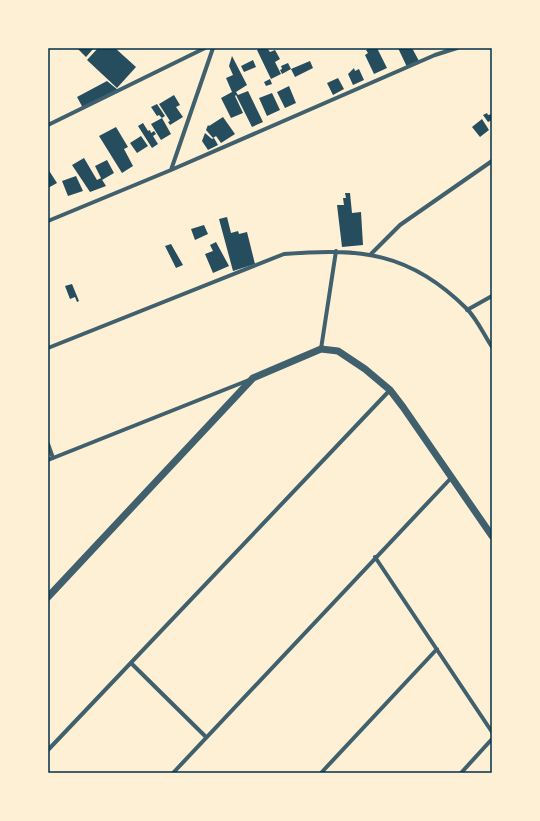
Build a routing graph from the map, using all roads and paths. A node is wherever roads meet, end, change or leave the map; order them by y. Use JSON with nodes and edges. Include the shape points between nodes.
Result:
{"nodes":[{"id":1,"x":205,"y":48,"type":"edge"},
{"id":2,"x":213,"y":48,"type":"edge"},
{"id":3,"x":457,"y":48,"type":"edge"},
{"id":4,"x":48,"y":125,"type":"edge"},
{"id":5,"x":492,"y":161,"type":"edge"},
{"id":6,"x":171,"y":170,"type":"junction"},
{"id":7,"x":48,"y":220,"type":"edge"},
{"id":8,"x":336,"y":251,"type":"junction"},
{"id":9,"x":371,"y":254,"type":"junction"},
{"id":10,"x":492,"y":296,"type":"edge"},
{"id":11,"x":467,"y":310,"type":"junction"},
{"id":12,"x":492,"y":347,"type":"edge"},
{"id":13,"x":48,"y":348,"type":"edge"},
{"id":14,"x":321,"y":349,"type":"junction"},
{"id":15,"x":253,"y":378,"type":"junction"},
{"id":16,"x":390,"y":390,"type":"junction"},
{"id":17,"x":48,"y":444,"type":"edge"},
{"id":18,"x":53,"y":458,"type":"junction"},
{"id":19,"x":48,"y":460,"type":"edge"},
{"id":20,"x":452,"y":477,"type":"junction"},
{"id":21,"x":492,"y":536,"type":"edge"},
{"id":22,"x":375,"y":557,"type":"junction"},
{"id":23,"x":48,"y":597,"type":"edge"},
{"id":24,"x":437,"y":649,"type":"junction"},
{"id":25,"x":132,"y":664,"type":"junction"},
{"id":26,"x":492,"y":732,"type":"edge"},
{"id":27,"x":206,"y":737,"type":"junction"},
{"id":28,"x":492,"y":739,"type":"edge"},
{"id":29,"x":48,"y":750,"type":"edge"},
{"id":30,"x":173,"y":773,"type":"edge"},
{"id":31,"x":321,"y":773,"type":"edge"},
{"id":32,"x":462,"y":773,"type":"edge"}],
"edges":[{"from":1,"to":4,"type":"street"},
{"from":2,"to":6,"type":"street"},
{"from":3,"to":6,"type":"street"},
{"from":5,"to":9,"type":"street","via":[[400,225]]},
{"from":6,"to":7,"type":"street"},
{"from":8,"to":9,"type":"street"},
{"from":8,"to":13,"type":"street","via":[[284,254]]},
{"from":8,"to":14,"type":"street"},
{"from":9,"to":11,"type":"street","via":[[410,266],[438,285]]},
{"from":10,"to":11,"type":"street"},
{"from":11,"to":12,"type":"street"},
{"from":14,"to":15,"type":"street"},
{"from":14,"to":16,"type":"street","via":[[338,351]]},
{"from":15,"to":18,"type":"street"},
{"from":15,"to":23,"type":"street"},
{"from":16,"to":20,"type":"street"},
{"from":16,"to":25,"type":"street"},
{"from":17,"to":18,"type":"street"},
{"from":18,"to":19,"type":"street"},
{"from":20,"to":21,"type":"street"},
{"from":20,"to":22,"type":"street"},
{"from":22,"to":24,"type":"street"},
{"from":22,"to":27,"type":"street"},
{"from":24,"to":26,"type":"street"},
{"from":24,"to":31,"type":"street"},
{"from":25,"to":27,"type":"street"},
{"from":25,"to":29,"type":"street"},
{"from":27,"to":30,"type":"street"},
{"from":28,"to":32,"type":"street"}]}
